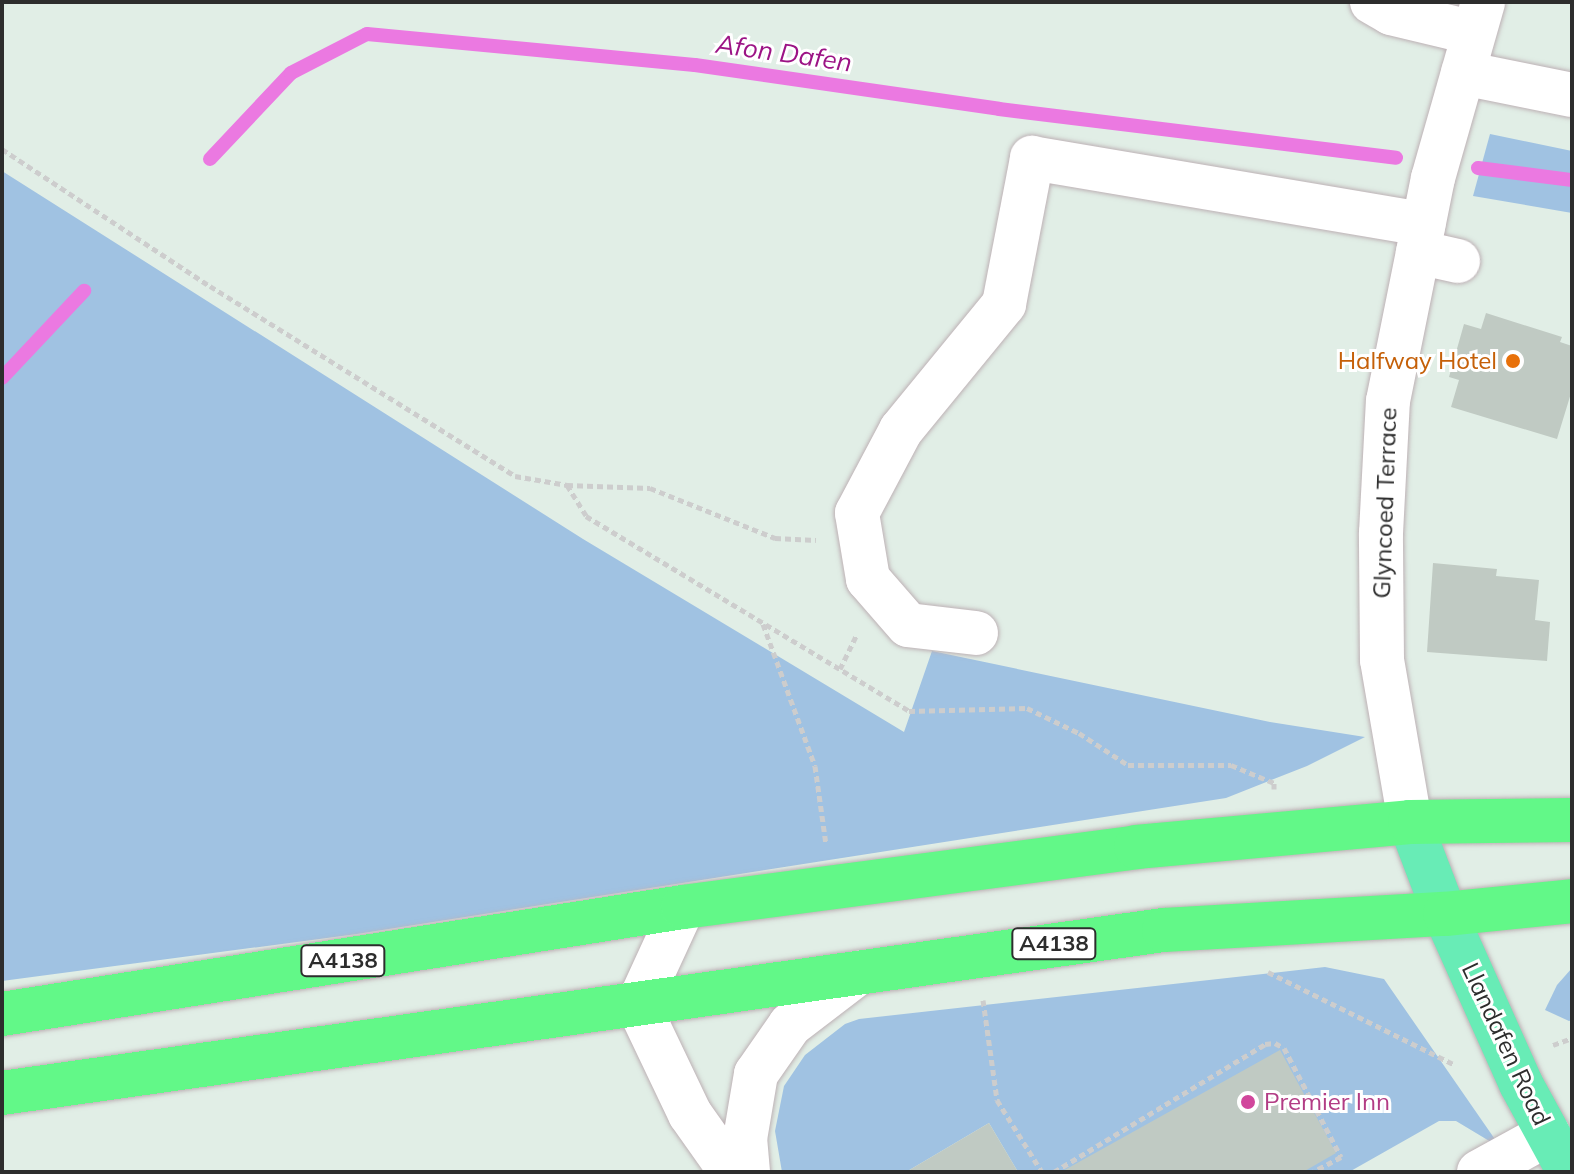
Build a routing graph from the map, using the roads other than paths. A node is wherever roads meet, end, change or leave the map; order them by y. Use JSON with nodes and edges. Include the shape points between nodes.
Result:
{"nodes":[{"id":1,"x":1372,"y":2,"type":"edge"},
{"id":2,"x":1474,"y":36,"type":"edge"},
{"id":3,"x":1572,"y":95,"type":"edge"},
{"id":4,"x":1433,"y":246,"type":"junction"},
{"id":5,"x":976,"y":633,"type":"dead end"},
{"id":6,"x":1572,"y":820,"type":"edge"},
{"id":7,"x":1410,"y":822,"type":"junction"},
{"id":8,"x":1572,"y":901,"type":"edge"},
{"id":9,"x":683,"y":907,"type":"junction"},
{"id":10,"x":1445,"y":914,"type":"junction"},
{"id":11,"x":858,"y":973,"type":"junction"},
{"id":12,"x":638,"y":1005,"type":"junction"},
{"id":13,"x":2,"y":1014,"type":"edge"},
{"id":14,"x":2,"y":1093,"type":"edge"},
{"id":15,"x":1548,"y":1134,"type":"junction"},
{"id":16,"x":731,"y":1172,"type":"edge"},
{"id":17,"x":748,"y":1172,"type":"edge"},
{"id":18,"x":1479,"y":1172,"type":"edge"},
{"id":19,"x":1569,"y":1172,"type":"edge"}],
"edges":[{"from":1,"to":2,"type":"street","via":[[1391,13]]},
{"from":2,"to":3,"type":"street"},
{"from":2,"to":4,"type":"street","name":"Glyncoed Terrace"},
{"from":4,"to":5,"type":"street","via":[[1032,158],[1004,304],[901,430],[857,513],[868,579],[908,625]]},
{"from":4,"to":7,"type":"street","name":"Glyncoed Terrace","via":[[1388,401],[1381,533],[1382,660]]},
{"from":6,"to":7,"type":"highway","number":"A4138"},
{"from":7,"to":9,"type":"highway","number":"A4138","via":[[1120,849]]},
{"from":7,"to":10,"type":"main road","name":"Llandafen Road"},
{"from":8,"to":10,"type":"highway","number":"A4138"},
{"from":9,"to":12,"type":"street"},
{"from":9,"to":13,"type":"highway","number":"A4138"},
{"from":10,"to":11,"type":"highway","number":"A4138","via":[[1164,930]]},
{"from":10,"to":15,"type":"main road","name":"Llandafen Road"},
{"from":11,"to":12,"type":"highway","number":"A4138"},
{"from":11,"to":17,"type":"street","via":[[790,1025],[756,1074],[745,1139]]},
{"from":12,"to":14,"type":"highway","number":"A4138"},
{"from":12,"to":16,"type":"street","via":[[690,1114]]},
{"from":15,"to":18,"type":"street"},
{"from":15,"to":19,"type":"main road","name":"Llandafen Road"}]}
